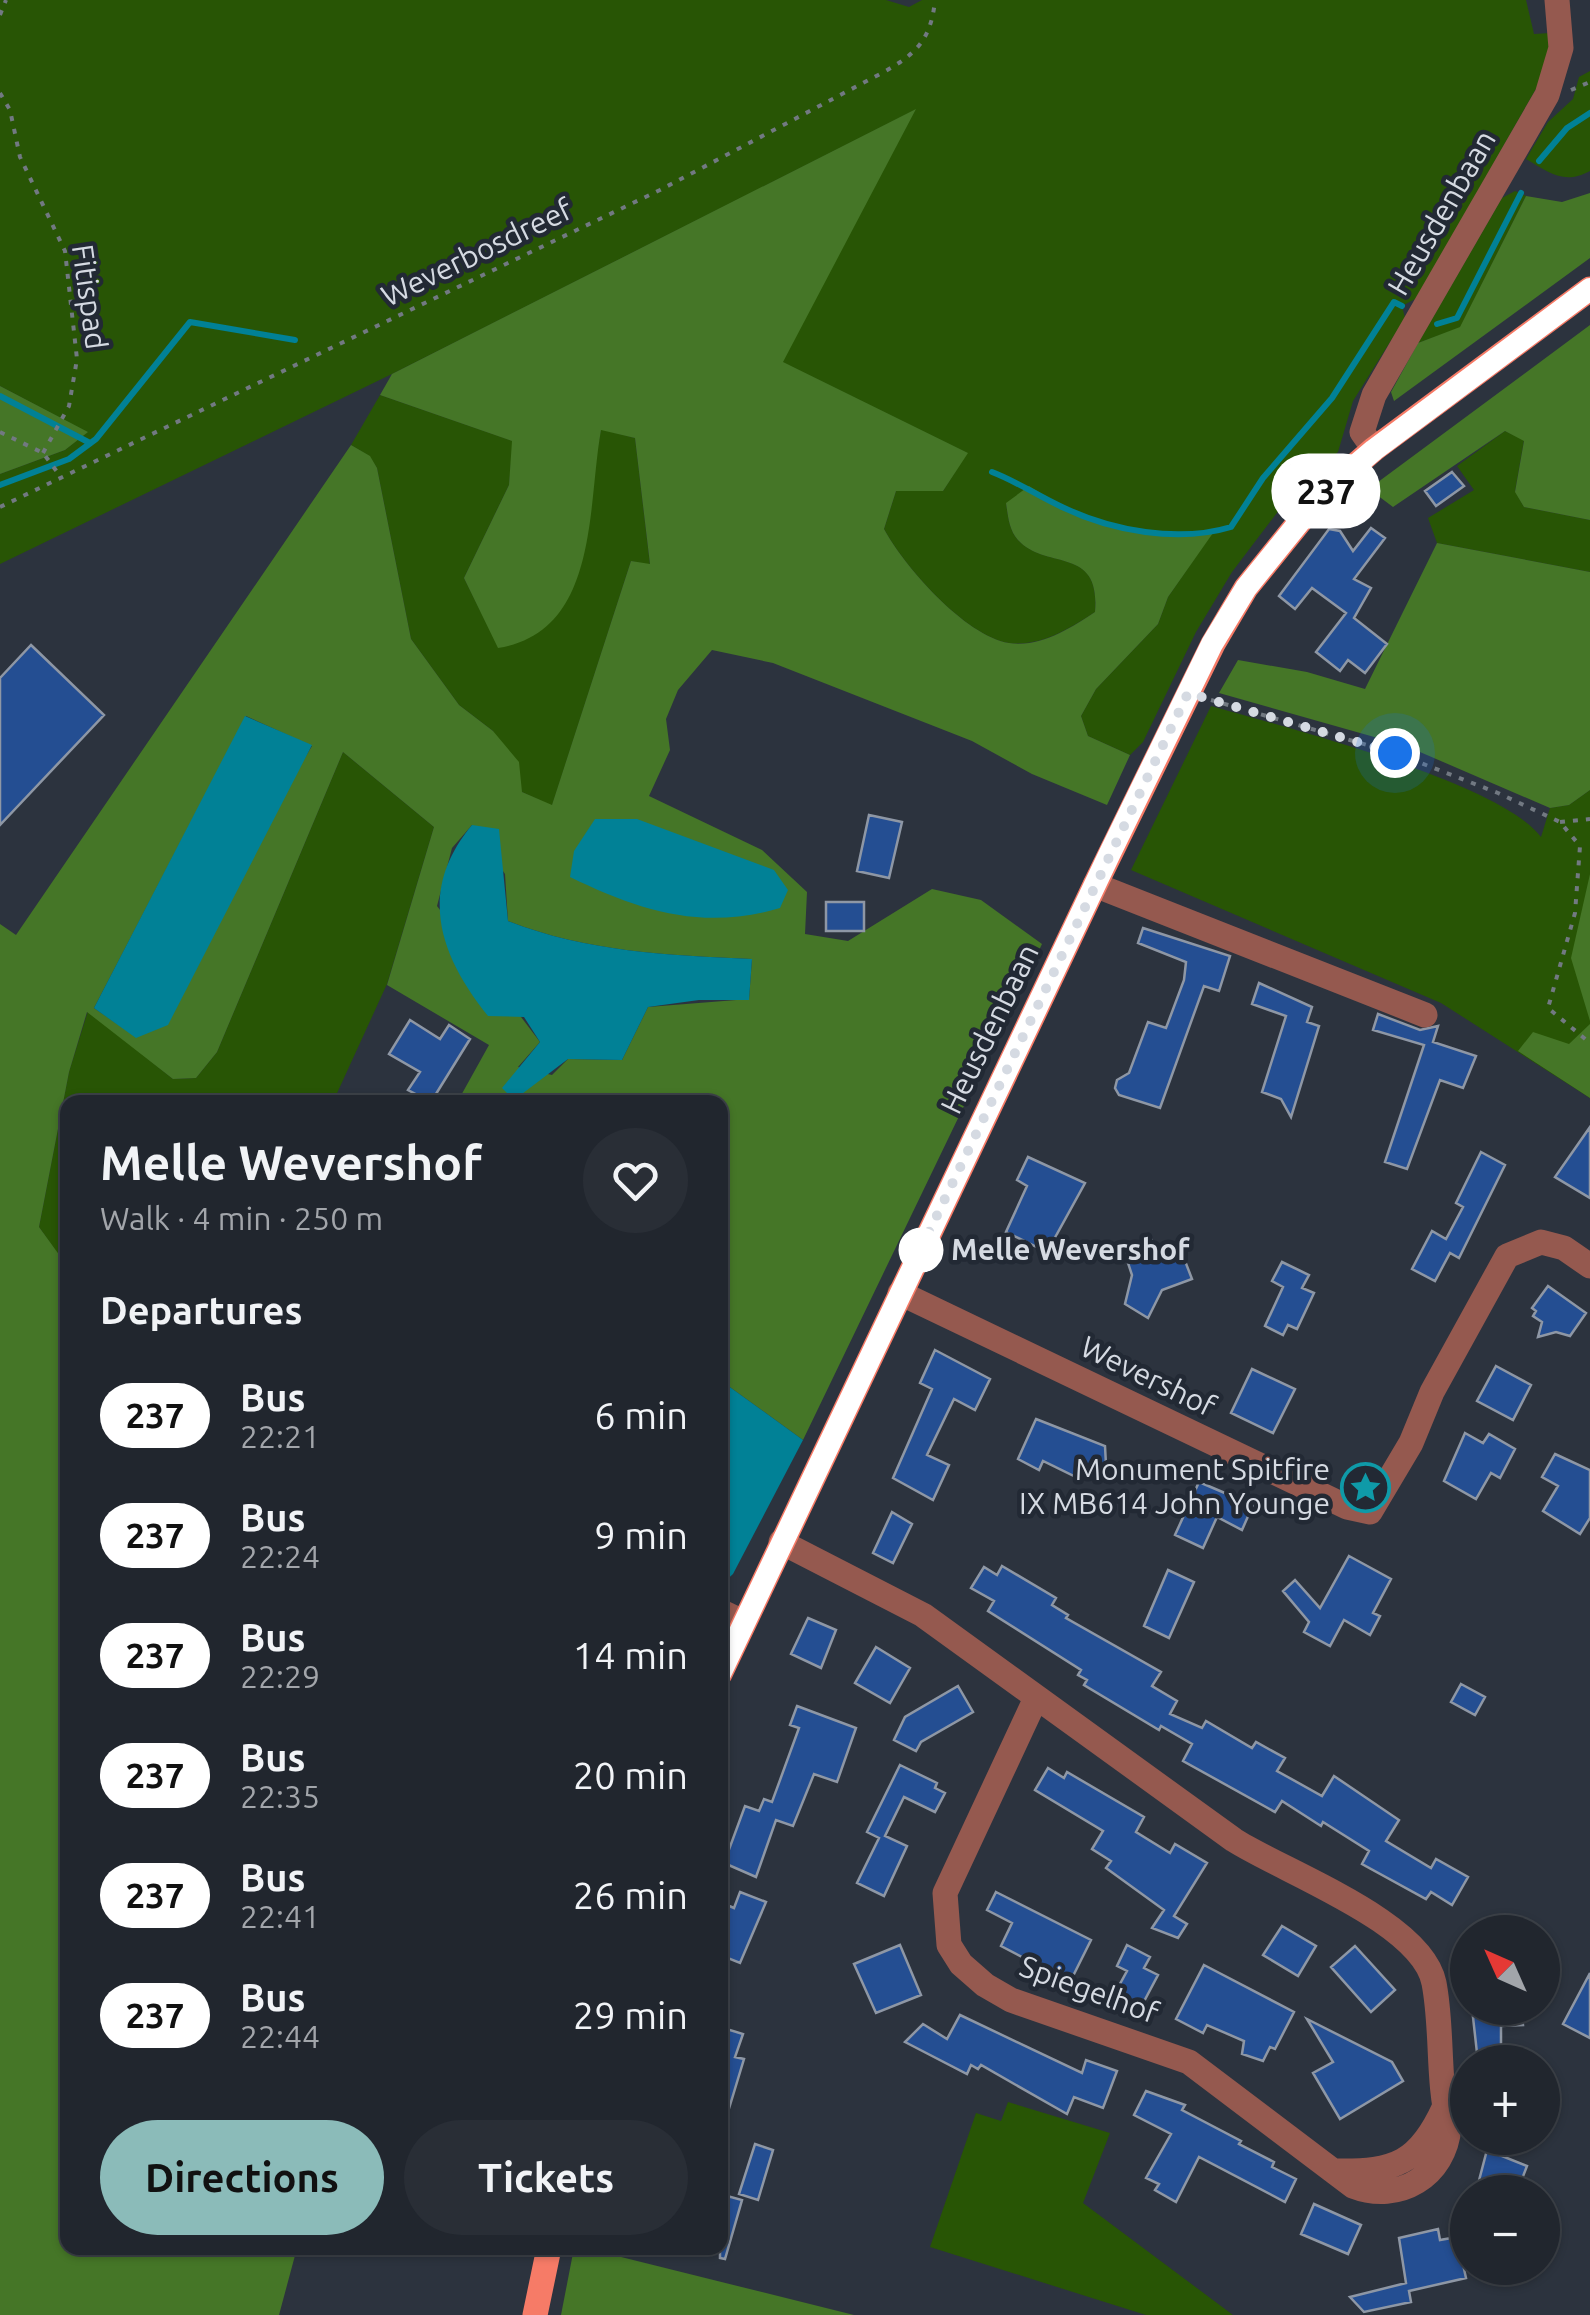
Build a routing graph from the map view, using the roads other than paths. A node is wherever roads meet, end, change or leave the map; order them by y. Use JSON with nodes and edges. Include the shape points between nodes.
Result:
{"nodes":[{"id":1,"x":1557,"y":0,"type":"edge"},
{"id":2,"x":1590,"y":289,"type":"edge"},
{"id":3,"x":1374,"y":450,"type":"junction"},
{"id":4,"x":1095,"y":885,"type":"junction"},
{"id":5,"x":1426,"y":1015,"type":"dead end"},
{"id":6,"x":1590,"y":1266,"type":"edge"},
{"id":7,"x":900,"y":1293,"type":"junction"},
{"id":8,"x":781,"y":1542,"type":"junction"},
{"id":9,"x":731,"y":1617,"type":"edge"},
{"id":10,"x":1036,"y":1698,"type":"junction"},
{"id":11,"x":547,"y":2255,"type":"edge"},
{"id":12,"x":534,"y":2315,"type":"edge"}],
"edges":[{"from":1,"to":3,"type":"street","name":"Heusdenbaan","via":[[1560,48],[1547,96],[1374,395],[1362,432]]},
{"from":2,"to":3,"type":"main road","name":"Heusdenbaan"},
{"from":3,"to":4,"type":"main road","name":"Heusdenbaan","via":[[1322,494],[1246,588]]},
{"from":4,"to":5,"type":"street"},
{"from":4,"to":7,"type":"main road","name":"Heusdenbaan"},
{"from":6,"to":7,"type":"street","name":"Wevershof","via":[[1540,1242],[1506,1256],[1370,1512],[1347,1507]]},
{"from":7,"to":8,"type":"main road","name":"Heusdenbaan"},
{"from":8,"to":9,"type":"main road","name":"Heusdenbaan"},
{"from":8,"to":10,"type":"street","name":"Spiegelhof","via":[[923,1615]]},
{"from":10,"to":10,"type":"street","name":"Spiegelhof","via":[[945,1893],[955,1955],[985,1986],[1011,2000],[1189,2062],[1336,2171],[1385,2169],[1408,2159],[1444,2108],[1434,1979],[1417,1948],[1388,1923],[1234,1840]]},
{"from":11,"to":12,"type":"main road"}]}
